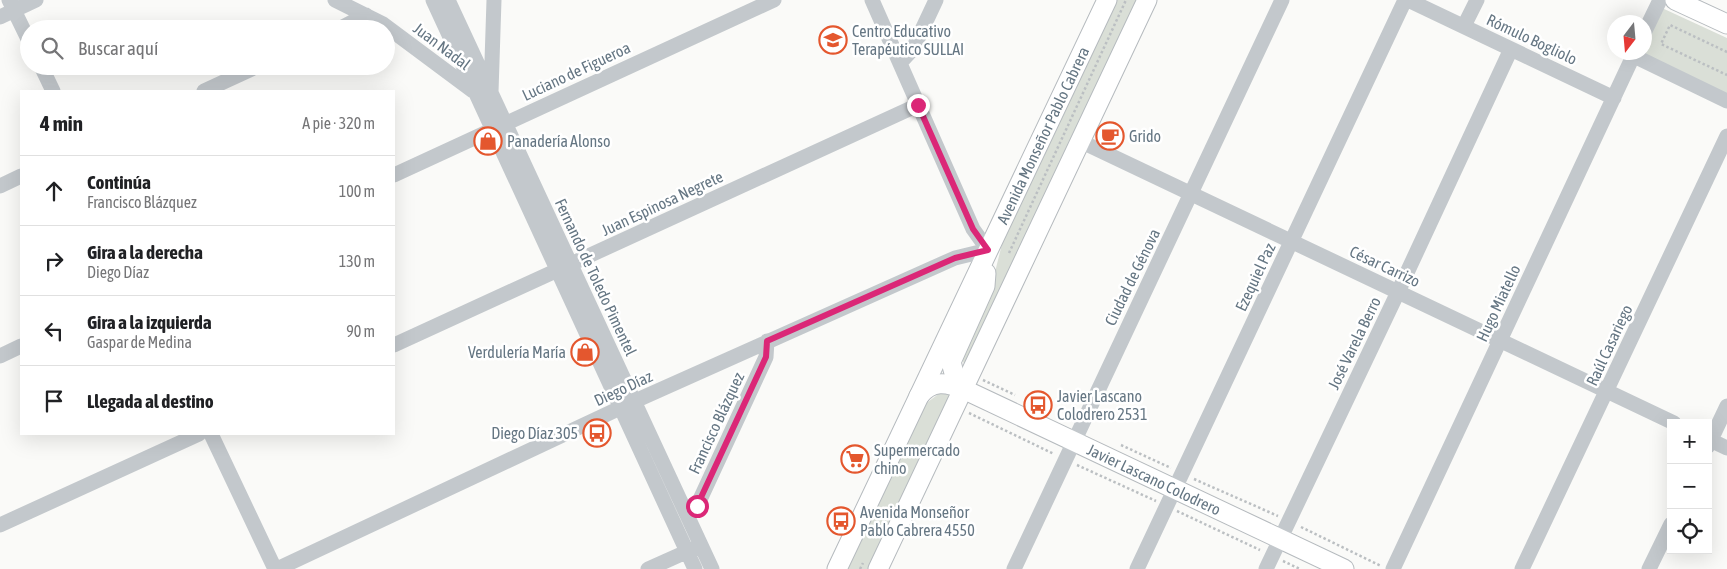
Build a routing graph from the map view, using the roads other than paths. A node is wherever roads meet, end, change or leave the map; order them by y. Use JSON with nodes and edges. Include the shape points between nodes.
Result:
{"nodes":[{"id":1,"x":36,"y":0,"type":"edge"},
{"id":2,"x":335,"y":0,"type":"edge"},
{"id":3,"x":432,"y":0,"type":"edge"},
{"id":4,"x":448,"y":0,"type":"edge"},
{"id":5,"x":494,"y":0,"type":"edge"},
{"id":6,"x":774,"y":0,"type":"edge"},
{"id":7,"x":872,"y":0,"type":"edge"},
{"id":8,"x":936,"y":0,"type":"edge"},
{"id":9,"x":1107,"y":0,"type":"edge"},
{"id":10,"x":1147,"y":0,"type":"edge"},
{"id":11,"x":1282,"y":0,"type":"edge"},
{"id":12,"x":1406,"y":0,"type":"edge"},
{"id":13,"x":1477,"y":0,"type":"edge"},
{"id":14,"x":1660,"y":0,"type":"edge"},
{"id":15,"x":1684,"y":2,"type":"edge"},
{"id":16,"x":12,"y":5,"type":"edge"},
{"id":17,"x":366,"y":15,"type":"junction"},
{"id":18,"x":1652,"y":16,"type":"edge"},
{"id":19,"x":0,"y":17,"type":"edge"},
{"id":20,"x":356,"y":20,"type":"edge"},
{"id":21,"x":374,"y":20,"type":"edge"},
{"id":22,"x":20,"y":22,"type":"edge"},
{"id":23,"x":1727,"y":24,"type":"edge"},
{"id":24,"x":1464,"y":26,"type":"junction"},
{"id":25,"x":395,"y":34,"type":"edge"},
{"id":26,"x":1511,"y":49,"type":"junction"},
{"id":27,"x":1631,"y":60,"type":"edge"},
{"id":28,"x":1646,"y":60,"type":"edge"},
{"id":29,"x":900,"y":63,"type":"junction"},
{"id":30,"x":45,"y":75,"type":"edge"},
{"id":31,"x":239,"y":75,"type":"edge"},
{"id":32,"x":53,"y":90,"type":"edge"},
{"id":33,"x":206,"y":90,"type":"edge"},
{"id":34,"x":475,"y":93,"type":"junction"},
{"id":35,"x":491,"y":96,"type":"junction"},
{"id":36,"x":1614,"y":98,"type":"junction"},
{"id":37,"x":1727,"y":101,"type":"edge"},
{"id":38,"x":918,"y":105,"type":"junction"},
{"id":39,"x":498,"y":126,"type":"junction"},
{"id":40,"x":1727,"y":136,"type":"edge"},
{"id":41,"x":1080,"y":141,"type":"junction"},
{"id":42,"x":395,"y":174,"type":"edge"},
{"id":43,"x":20,"y":176,"type":"edge"},
{"id":44,"x":0,"y":186,"type":"edge"},
{"id":45,"x":1192,"y":194,"type":"junction"},
{"id":46,"x":1292,"y":241,"type":"junction"},
{"id":47,"x":988,"y":250,"type":"junction"},
{"id":48,"x":571,"y":264,"type":"junction"},
{"id":49,"x":556,"y":271,"type":"junction"},
{"id":50,"x":1398,"y":292,"type":"junction"},
{"id":51,"x":1500,"y":340,"type":"junction"},
{"id":52,"x":767,"y":341,"type":"junction"},
{"id":53,"x":395,"y":345,"type":"edge"},
{"id":54,"x":20,"y":346,"type":"edge"},
{"id":55,"x":0,"y":356,"type":"edge"},
{"id":56,"x":964,"y":389,"type":"junction"},
{"id":57,"x":1606,"y":390,"type":"junction"},
{"id":58,"x":918,"y":397,"type":"junction"},
{"id":59,"x":635,"y":401,"type":"junction"},
{"id":60,"x":1727,"y":406,"type":"edge"},
{"id":61,"x":621,"y":408,"type":"junction"},
{"id":62,"x":1667,"y":420,"type":"edge"},
{"id":63,"x":197,"y":435,"type":"edge"},
{"id":64,"x":211,"y":435,"type":"edge"},
{"id":65,"x":1712,"y":436,"type":"edge"},
{"id":66,"x":1073,"y":442,"type":"junction"},
{"id":67,"x":1712,"y":443,"type":"edge"},
{"id":68,"x":1727,"y":448,"type":"edge"},
{"id":69,"x":1172,"y":498,"type":"junction"},
{"id":70,"x":688,"y":516,"type":"junction"},
{"id":71,"x":0,"y":525,"type":"edge"},
{"id":72,"x":1667,"y":532,"type":"edge"},
{"id":73,"x":694,"y":548,"type":"junction"},
{"id":74,"x":1272,"y":555,"type":"edge"},
{"id":75,"x":276,"y":569,"type":"edge"},
{"id":76,"x":648,"y":569,"type":"edge"},
{"id":77,"x":695,"y":569,"type":"edge"},
{"id":78,"x":712,"y":569,"type":"edge"},
{"id":79,"x":837,"y":569,"type":"edge"},
{"id":80,"x":878,"y":569,"type":"edge"},
{"id":81,"x":1014,"y":569,"type":"edge"},
{"id":82,"x":1137,"y":569,"type":"edge"},
{"id":83,"x":1344,"y":569,"type":"edge"},
{"id":84,"x":1393,"y":569,"type":"edge"},
{"id":85,"x":1522,"y":569,"type":"edge"},
{"id":86,"x":1649,"y":569,"type":"edge"}],
"edges":[{"from":1,"to":16,"type":"street"},
{"from":2,"to":17,"type":"street","name":"Juan Nadal"},
{"from":3,"to":34,"type":"street","name":"Fernando de Toledo Pimentel"},
{"from":4,"to":35,"type":"street","name":"Fernando de Toledo Pimentel"},
{"from":5,"to":35,"type":"street","name":"Juan Nadal"},
{"from":6,"to":39,"type":"street","name":"Luciano de Figueroa"},
{"from":7,"to":29,"type":"street"},
{"from":8,"to":29,"type":"street","via":[[913,49]]},
{"from":9,"to":47,"type":"main road","name":"Avenida Monseñor Pablo Cabrera"},
{"from":10,"to":41,"type":"main road"},
{"from":11,"to":45,"type":"street","name":"Ciudad de Génova"},
{"from":12,"to":24,"type":"street","name":"Rómulo Bogliolo"},
{"from":12,"to":46,"type":"street","name":"Ezequiel Paz"},
{"from":13,"to":24,"type":"street"},
{"from":14,"to":18,"type":"street"},
{"from":15,"to":23,"type":"main road"},
{"from":16,"to":19,"type":"street"},
{"from":16,"to":22,"type":"street"},
{"from":17,"to":20,"type":"street"},
{"from":17,"to":21,"type":"street","name":"Juan Nadal"},
{"from":24,"to":26,"type":"street","name":"Rómulo Bogliolo"},
{"from":25,"to":34,"type":"street","name":"Juan Nadal"},
{"from":26,"to":36,"type":"street","name":"Rómulo Bogliolo"},
{"from":26,"to":50,"type":"street","name":"José Varela Berro"},
{"from":27,"to":36,"type":"street","name":"Hugo Miatello"},
{"from":28,"to":37,"type":"street"},
{"from":29,"to":38,"type":"street"},
{"from":30,"to":32,"type":"street"},
{"from":31,"to":33,"type":"street"},
{"from":34,"to":39,"type":"street","name":"Fernando de Toledo Pimentel"},
{"from":35,"to":39,"type":"street","name":"Fernando de Toledo Pimentel"},
{"from":36,"to":51,"type":"street","name":"Hugo Miatello"},
{"from":38,"to":47,"type":"street","via":[[973,229]]},
{"from":38,"to":48,"type":"street","name":"Juan Espinosa Negrete"},
{"from":39,"to":42,"type":"street","name":"Luciano de Figueroa"},
{"from":39,"to":48,"type":"street","name":"Fernando de Toledo Pimentel"},
{"from":39,"to":49,"type":"street","name":"Fernando de Toledo Pimentel"},
{"from":40,"to":57,"type":"street","name":"Raúl Casariego"},
{"from":41,"to":45,"type":"street","name":"César Carrizo"},
{"from":41,"to":56,"type":"main road"},
{"from":43,"to":44,"type":"street"},
{"from":45,"to":46,"type":"street","name":"César Carrizo"},
{"from":45,"to":66,"type":"street","name":"Ciudad de Génova"},
{"from":46,"to":50,"type":"street","name":"César Carrizo"},
{"from":46,"to":69,"type":"street","name":"Ezequiel Paz"},
{"from":47,"to":52,"type":"street","name":"Diego Díaz","via":[[955,258]]},
{"from":47,"to":56,"type":"main road","via":[[985,286],[951,362]]},
{"from":47,"to":58,"type":"main road","name":"Avenida Monseñor Pablo Cabrera"},
{"from":48,"to":49,"type":"street","name":"Juan Espinosa Negrete"},
{"from":48,"to":59,"type":"street","name":"Fernando de Toledo Pimentel"},
{"from":49,"to":53,"type":"street","name":"Juan Espinosa Negrete"},
{"from":49,"to":61,"type":"street","name":"Fernando de Toledo Pimentel"},
{"from":50,"to":51,"type":"street","name":"César Carrizo"},
{"from":50,"to":74,"type":"street","name":"José Varela Berro"},
{"from":51,"to":57,"type":"street","name":"César Carrizo"},
{"from":51,"to":84,"type":"street","name":"Hugo Miatello"},
{"from":52,"to":59,"type":"street","name":"Diego Díaz"},
{"from":52,"to":70,"type":"street","name":"Francisco Blázquez","via":[[766,357],[697,506]]},
{"from":54,"to":55,"type":"street"},
{"from":56,"to":58,"type":"main road","name":"Javier Lascano Colodrero","via":[[937,383]]},
{"from":56,"to":66,"type":"main road","name":"Javier Lascano Colodrero"},
{"from":56,"to":80,"type":"main road"},
{"from":57,"to":62,"type":"street","name":"César Carrizo"},
{"from":57,"to":85,"type":"street","name":"Raúl Casariego"},
{"from":58,"to":79,"type":"main road","name":"Avenida Monseñor Pablo Cabrera"},
{"from":59,"to":61,"type":"street","name":"Diego Díaz"},
{"from":59,"to":70,"type":"street","name":"Fernando de Toledo Pimentel"},
{"from":60,"to":65,"type":"street"},
{"from":61,"to":73,"type":"street","name":"Fernando de Toledo Pimentel"},
{"from":61,"to":75,"type":"street","name":"Diego Díaz"},
{"from":63,"to":71,"type":"street"},
{"from":64,"to":75,"type":"street"},
{"from":66,"to":69,"type":"main road","name":"Javier Lascano Colodrero"},
{"from":66,"to":81,"type":"street","name":"Ciudad de Génova"},
{"from":67,"to":68,"type":"street"},
{"from":69,"to":74,"type":"main road","name":"Javier Lascano Colodrero"},
{"from":69,"to":82,"type":"street","name":"Ezequiel Paz"},
{"from":70,"to":73,"type":"street","name":"Fernando de Toledo Pimentel"},
{"from":72,"to":86,"type":"street"},
{"from":73,"to":76,"type":"street"},
{"from":73,"to":77,"type":"street","name":"Fernando de Toledo Pimentel"},
{"from":73,"to":78,"type":"street","name":"Fernando de Toledo Pimentel"},
{"from":74,"to":83,"type":"main road","name":"Javier Lascano Colodrero"}]}
